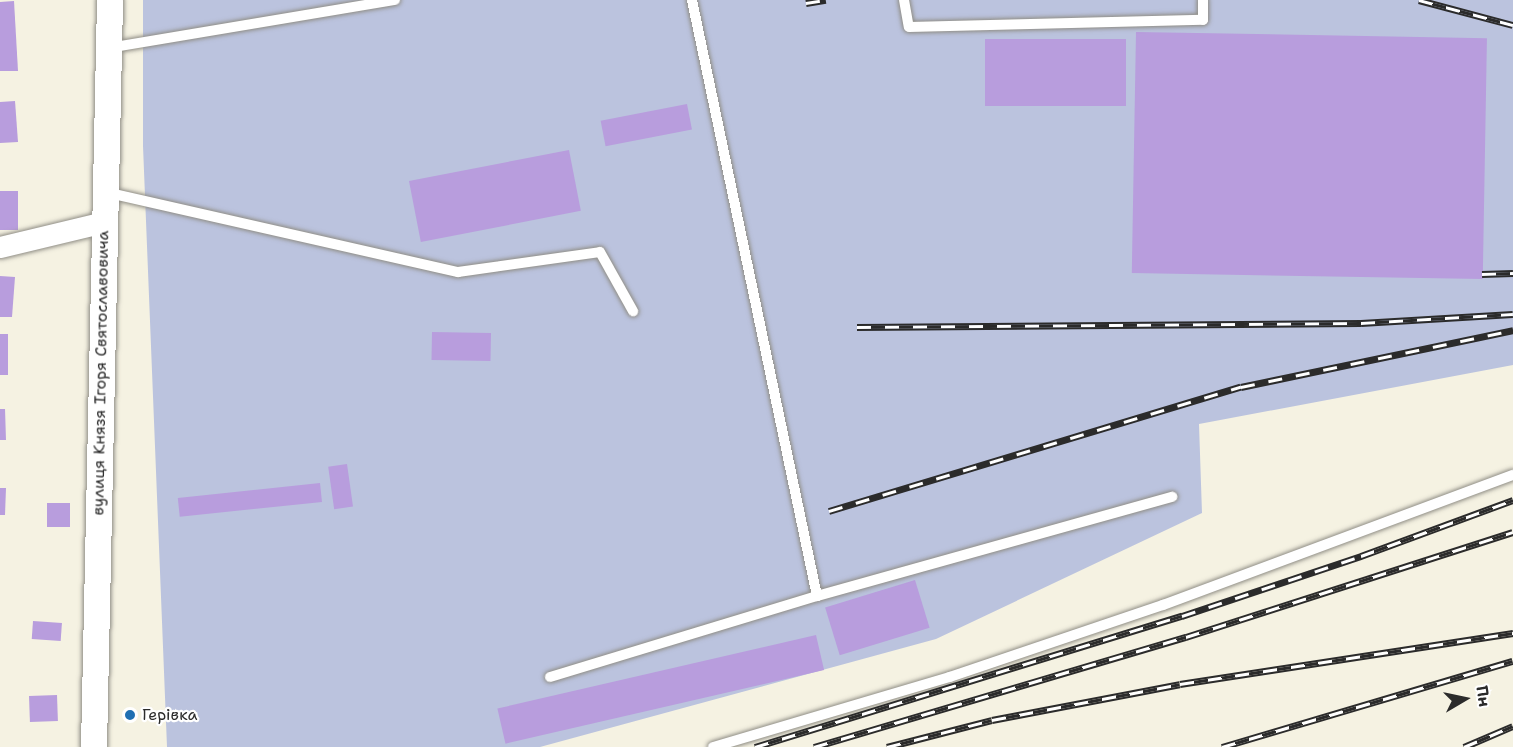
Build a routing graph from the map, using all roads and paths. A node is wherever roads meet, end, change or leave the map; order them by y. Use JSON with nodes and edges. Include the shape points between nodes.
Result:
{"nodes":[{"id":1,"x":110,"y":0,"type":"edge"},
{"id":2,"x":395,"y":0,"type":"edge"},
{"id":3,"x":692,"y":0,"type":"edge"},
{"id":4,"x":904,"y":0,"type":"edge"},
{"id":5,"x":1203,"y":0,"type":"edge"},
{"id":6,"x":107,"y":48,"type":"junction"},
{"id":7,"x":105,"y":192,"type":"junction"},
{"id":8,"x":104,"y":222,"type":"junction"},
{"id":9,"x":0,"y":247,"type":"edge"},
{"id":10,"x":633,"y":311,"type":"dead end"},
{"id":11,"x":1513,"y":476,"type":"edge"},
{"id":12,"x":1172,"y":497,"type":"dead end"},
{"id":13,"x":817,"y":596,"type":"junction"},
{"id":14,"x":550,"y":677,"type":"dead end"},
{"id":15,"x":94,"y":747,"type":"edge"},
{"id":16,"x":713,"y":747,"type":"edge"}],
"edges":[{"from":1,"to":6,"type":"street","name":"вулиця Князя Ігоря Святославовича"},
{"from":2,"to":6,"type":"lane"},
{"from":3,"to":13,"type":"lane"},
{"from":4,"to":5,"type":"lane","via":[[909,27],[1203,20]]},
{"from":6,"to":7,"type":"street","name":"вулиця Князя Ігоря Святославовича"},
{"from":7,"to":8,"type":"street","name":"вулиця Князя Ігоря Святославовича"},
{"from":7,"to":10,"type":"lane","via":[[458,272],[600,252]]},
{"from":8,"to":9,"type":"street"},
{"from":8,"to":15,"type":"street","name":"вулиця Князя Ігоря Святославовича"},
{"from":11,"to":16,"type":"lane","via":[[1163,605],[950,676]]},
{"from":12,"to":13,"type":"lane"},
{"from":13,"to":14,"type":"lane"}]}
